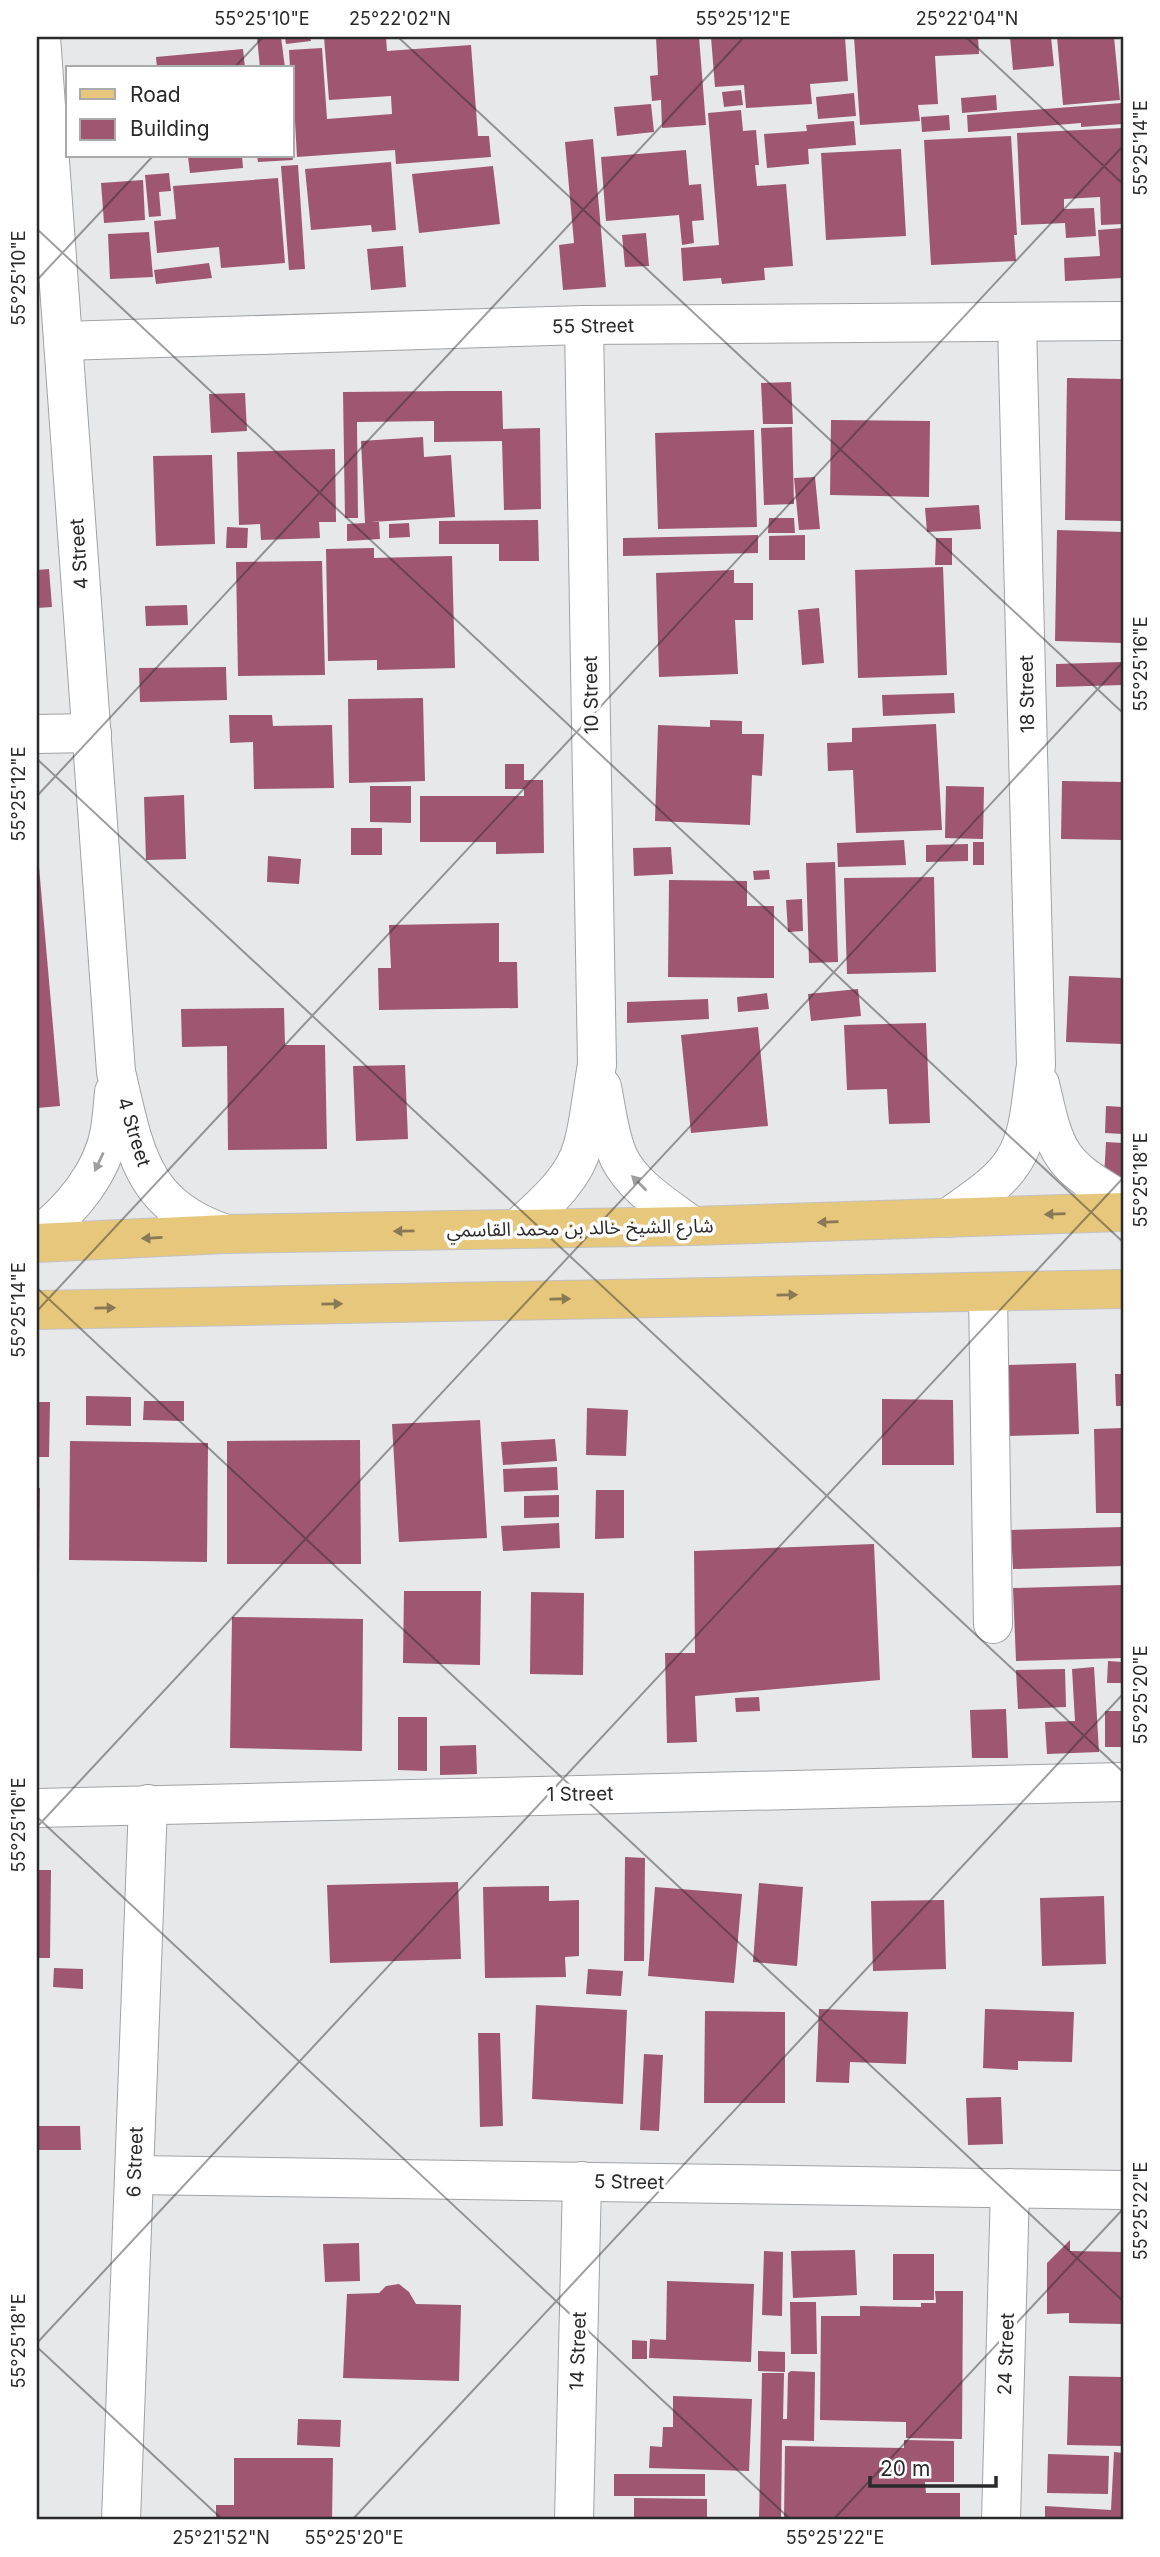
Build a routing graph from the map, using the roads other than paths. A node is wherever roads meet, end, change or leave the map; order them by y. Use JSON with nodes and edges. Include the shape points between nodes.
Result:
{"nodes":[{"id":1,"x":41,"y":37,"type":"edge"},
{"id":2,"x":1123,"y":321,"type":"edge"},
{"id":3,"x":1017,"y":324,"type":"junction"},
{"id":4,"x":584,"y":325,"type":"junction"},
{"id":5,"x":63,"y":341,"type":"junction"},
{"id":6,"x":92,"y":733,"type":"junction"},
{"id":7,"x":37,"y":734,"type":"edge"},
{"id":8,"x":597,"y":1065,"type":"junction"},
{"id":9,"x":1036,"y":1065,"type":"junction"},
{"id":10,"x":117,"y":1072,"type":"junction"},
{"id":11,"x":1123,"y":1200,"type":"edge"},
{"id":12,"x":1123,"y":1212,"type":"edge"},
{"id":13,"x":948,"y":1218,"type":"junction"},
{"id":14,"x":692,"y":1226,"type":"junction"},
{"id":15,"x":517,"y":1229,"type":"junction"},
{"id":16,"x":226,"y":1234,"type":"junction"},
{"id":17,"x":37,"y":1236,"type":"edge"},
{"id":18,"x":37,"y":1243,"type":"edge"},
{"id":19,"x":1123,"y":1289,"type":"edge"},
{"id":20,"x":988,"y":1292,"type":"junction"},
{"id":21,"x":37,"y":1310,"type":"edge"},
{"id":22,"x":993,"y":1624,"type":"dead end"},
{"id":23,"x":1123,"y":1782,"type":"edge"},
{"id":24,"x":148,"y":1804,"type":"junction"},
{"id":25,"x":37,"y":1808,"type":"edge"},
{"id":26,"x":134,"y":2175,"type":"junction"},
{"id":27,"x":582,"y":2181,"type":"junction"},
{"id":28,"x":1010,"y":2188,"type":"junction"},
{"id":29,"x":1123,"y":2190,"type":"edge"},
{"id":30,"x":121,"y":2520,"type":"edge"},
{"id":31,"x":573,"y":2520,"type":"edge"},
{"id":32,"x":1002,"y":2520,"type":"edge"}],
"edges":[{"from":1,"to":5,"type":"street","name":"4 Street"},
{"from":2,"to":3,"type":"street","name":"55 Street"},
{"from":3,"to":4,"type":"street","name":"55 Street"},
{"from":3,"to":9,"type":"street","name":"18 Street"},
{"from":4,"to":5,"type":"street","name":"55 Street"},
{"from":4,"to":8,"type":"street","name":"10 Street"},
{"from":5,"to":6,"type":"street","name":"4 Street"},
{"from":6,"to":7,"type":"street"},
{"from":6,"to":10,"type":"street","name":"4 Street"},
{"from":14,"to":8,"type":"street","name":"10 Street","one_way":true,"via":[[629,1174],[613,1141]]},
{"from":8,"to":15,"type":"street","name":"10 Street","via":[[577,1160],[559,1188]]},
{"from":9,"to":11,"type":"street","name":"18 Street","via":[[1051,1131],[1066,1160],[1091,1182]]},
{"from":9,"to":13,"type":"street","name":"18 Street","via":[[1026,1128],[1014,1160],[990,1186]]},
{"from":10,"to":16,"type":"street","name":"4 Street","via":[[136,1150],[160,1195],[179,1213]]},
{"from":10,"to":17,"type":"street","name":"4 Street","one_way":true,"via":[[110,1131],[95,1171],[65,1212]]},
{"from":12,"to":13,"type":"main road","name":"شارع الشيخ خالد بن محمد القاسمي","one_way":true},
{"from":13,"to":14,"type":"main road","name":"شارع الشيخ خالد بن محمد القاسمي","one_way":true},
{"from":14,"to":15,"type":"main road","name":"شارع الشيخ خالد بن محمد القاسمي"},
{"from":15,"to":16,"type":"main road","name":"شارع الشيخ خالد بن محمد القاسمي","one_way":true},
{"from":16,"to":18,"type":"main road","name":"شارع الشيخ خالد بن محمد القاسمي","one_way":true},
{"from":19,"to":20,"type":"main road"},
{"from":21,"to":20,"type":"main road","one_way":true},
{"from":20,"to":22,"type":"street"},
{"from":23,"to":24,"type":"street","name":"1 Street"},
{"from":24,"to":25,"type":"street","name":"1 Street"},
{"from":24,"to":26,"type":"street","name":"6 Street"},
{"from":26,"to":27,"type":"street","name":"5 Street"},
{"from":26,"to":30,"type":"street","name":"6 Street"},
{"from":27,"to":28,"type":"street","name":"5 Street"},
{"from":27,"to":31,"type":"street","name":"14 Street"},
{"from":28,"to":29,"type":"street","name":"5 Street"},
{"from":28,"to":32,"type":"street","name":"24 Street"}]}
